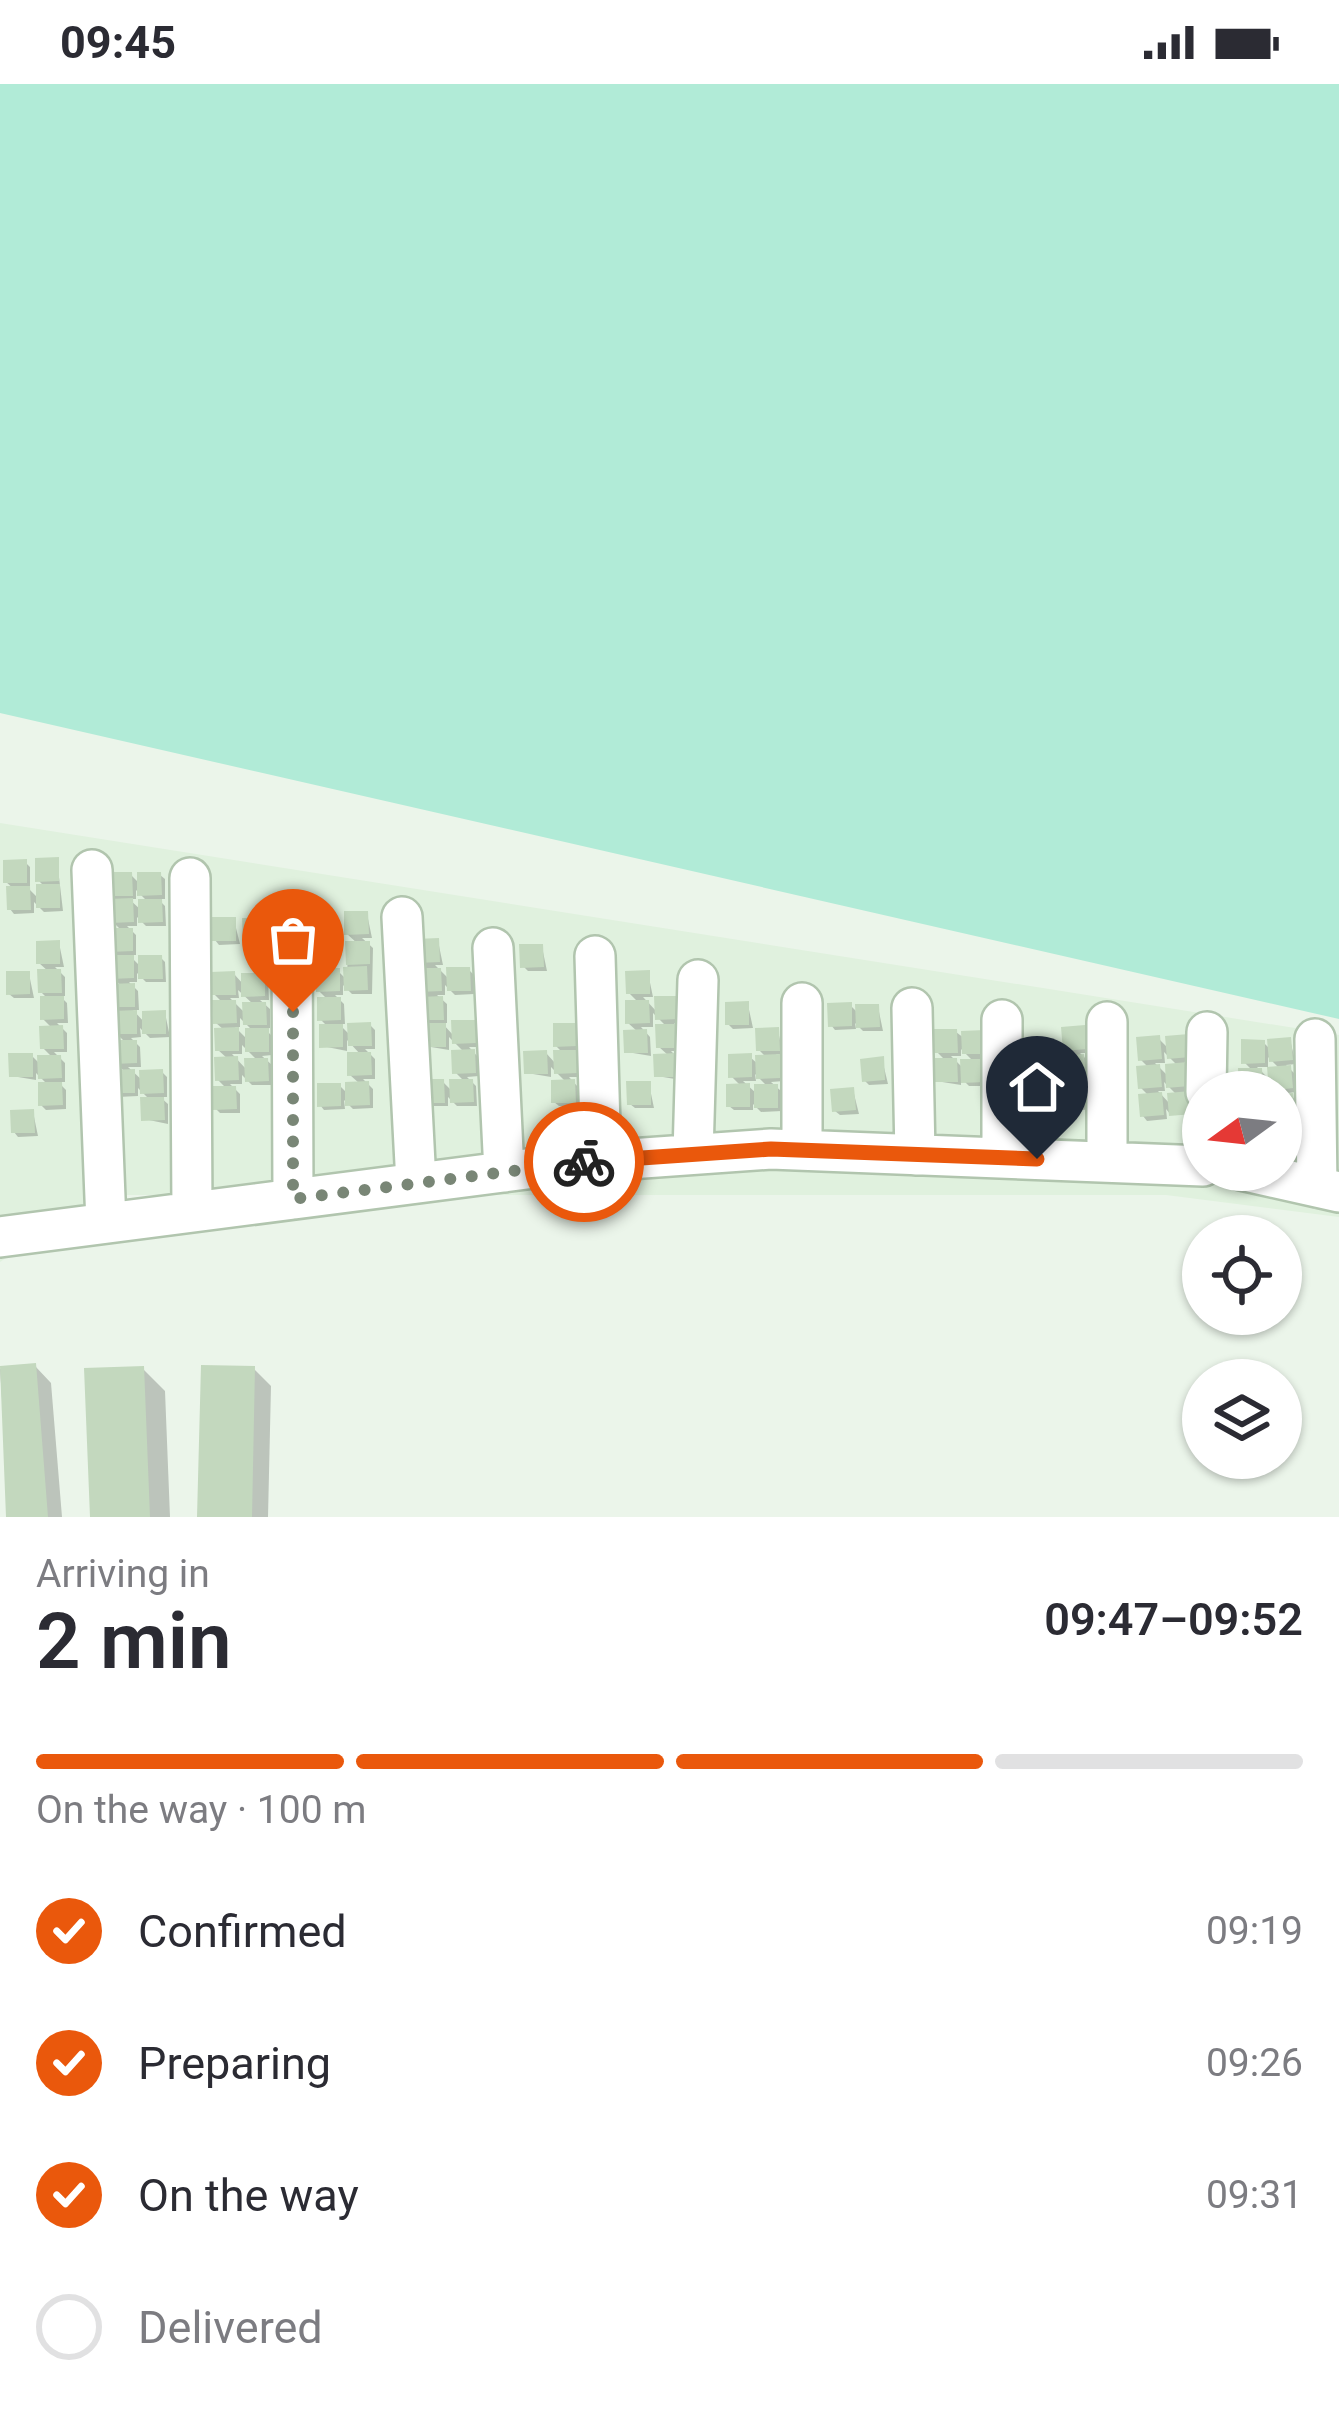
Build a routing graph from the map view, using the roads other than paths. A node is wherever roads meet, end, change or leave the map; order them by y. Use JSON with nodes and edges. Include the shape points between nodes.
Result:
{"nodes":[{"id":1,"x":92,"y":870,"type":"dead end"},
{"id":2,"x":190,"y":878,"type":"dead end"},
{"id":3,"x":402,"y":917,"type":"dead end"},
{"id":4,"x":292,"y":919,"type":"dead end"},
{"id":5,"x":493,"y":948,"type":"dead end"},
{"id":6,"x":595,"y":956,"type":"dead end"},
{"id":7,"x":698,"y":980,"type":"dead end"},
{"id":8,"x":802,"y":1004,"type":"dead end"},
{"id":9,"x":912,"y":1008,"type":"dead end"},
{"id":10,"x":1002,"y":1020,"type":"dead end"},
{"id":11,"x":1107,"y":1022,"type":"dead end"},
{"id":12,"x":1207,"y":1031,"type":"dead end"},
{"id":13,"x":1316,"y":1039,"type":"dead end"},
{"id":14,"x":1206,"y":1071,"type":"edge"},
{"id":15,"x":802,"y":1150,"type":"junction"},
{"id":16,"x":693,"y":1154,"type":"junction"},
{"id":17,"x":915,"y":1155,"type":"junction"},
{"id":18,"x":1002,"y":1158,"type":"junction"},
{"id":19,"x":601,"y":1161,"type":"junction"},
{"id":20,"x":1107,"y":1162,"type":"junction"},
{"id":21,"x":1182,"y":1165,"type":"edge"},
{"id":22,"x":504,"y":1172,"type":"junction"},
{"id":23,"x":416,"y":1183,"type":"junction"},
{"id":24,"x":1328,"y":1189,"type":"edge"},
{"id":25,"x":293,"y":1199,"type":"junction"},
{"id":26,"x":192,"y":1212,"type":"junction"},
{"id":27,"x":106,"y":1223,"type":"junction"},
{"id":28,"x":0,"y":1237,"type":"edge"}],
"edges":[{"from":1,"to":27,"type":"street"},
{"from":2,"to":26,"type":"street"},
{"from":3,"to":23,"type":"street"},
{"from":4,"to":25,"type":"street"},
{"from":5,"to":22,"type":"street"},
{"from":6,"to":19,"type":"street"},
{"from":7,"to":16,"type":"street"},
{"from":8,"to":15,"type":"street"},
{"from":9,"to":17,"type":"street"},
{"from":10,"to":18,"type":"street"},
{"from":11,"to":20,"type":"street"},
{"from":12,"to":14,"type":"street"},
{"from":13,"to":24,"type":"street"},
{"from":15,"to":16,"type":"street"},
{"from":15,"to":17,"type":"street"},
{"from":16,"to":19,"type":"street"},
{"from":17,"to":18,"type":"street"},
{"from":18,"to":20,"type":"street"},
{"from":19,"to":22,"type":"street"},
{"from":20,"to":21,"type":"street"},
{"from":22,"to":23,"type":"street"},
{"from":23,"to":25,"type":"street"},
{"from":25,"to":26,"type":"street"},
{"from":26,"to":27,"type":"street"},
{"from":27,"to":28,"type":"street"}]}
